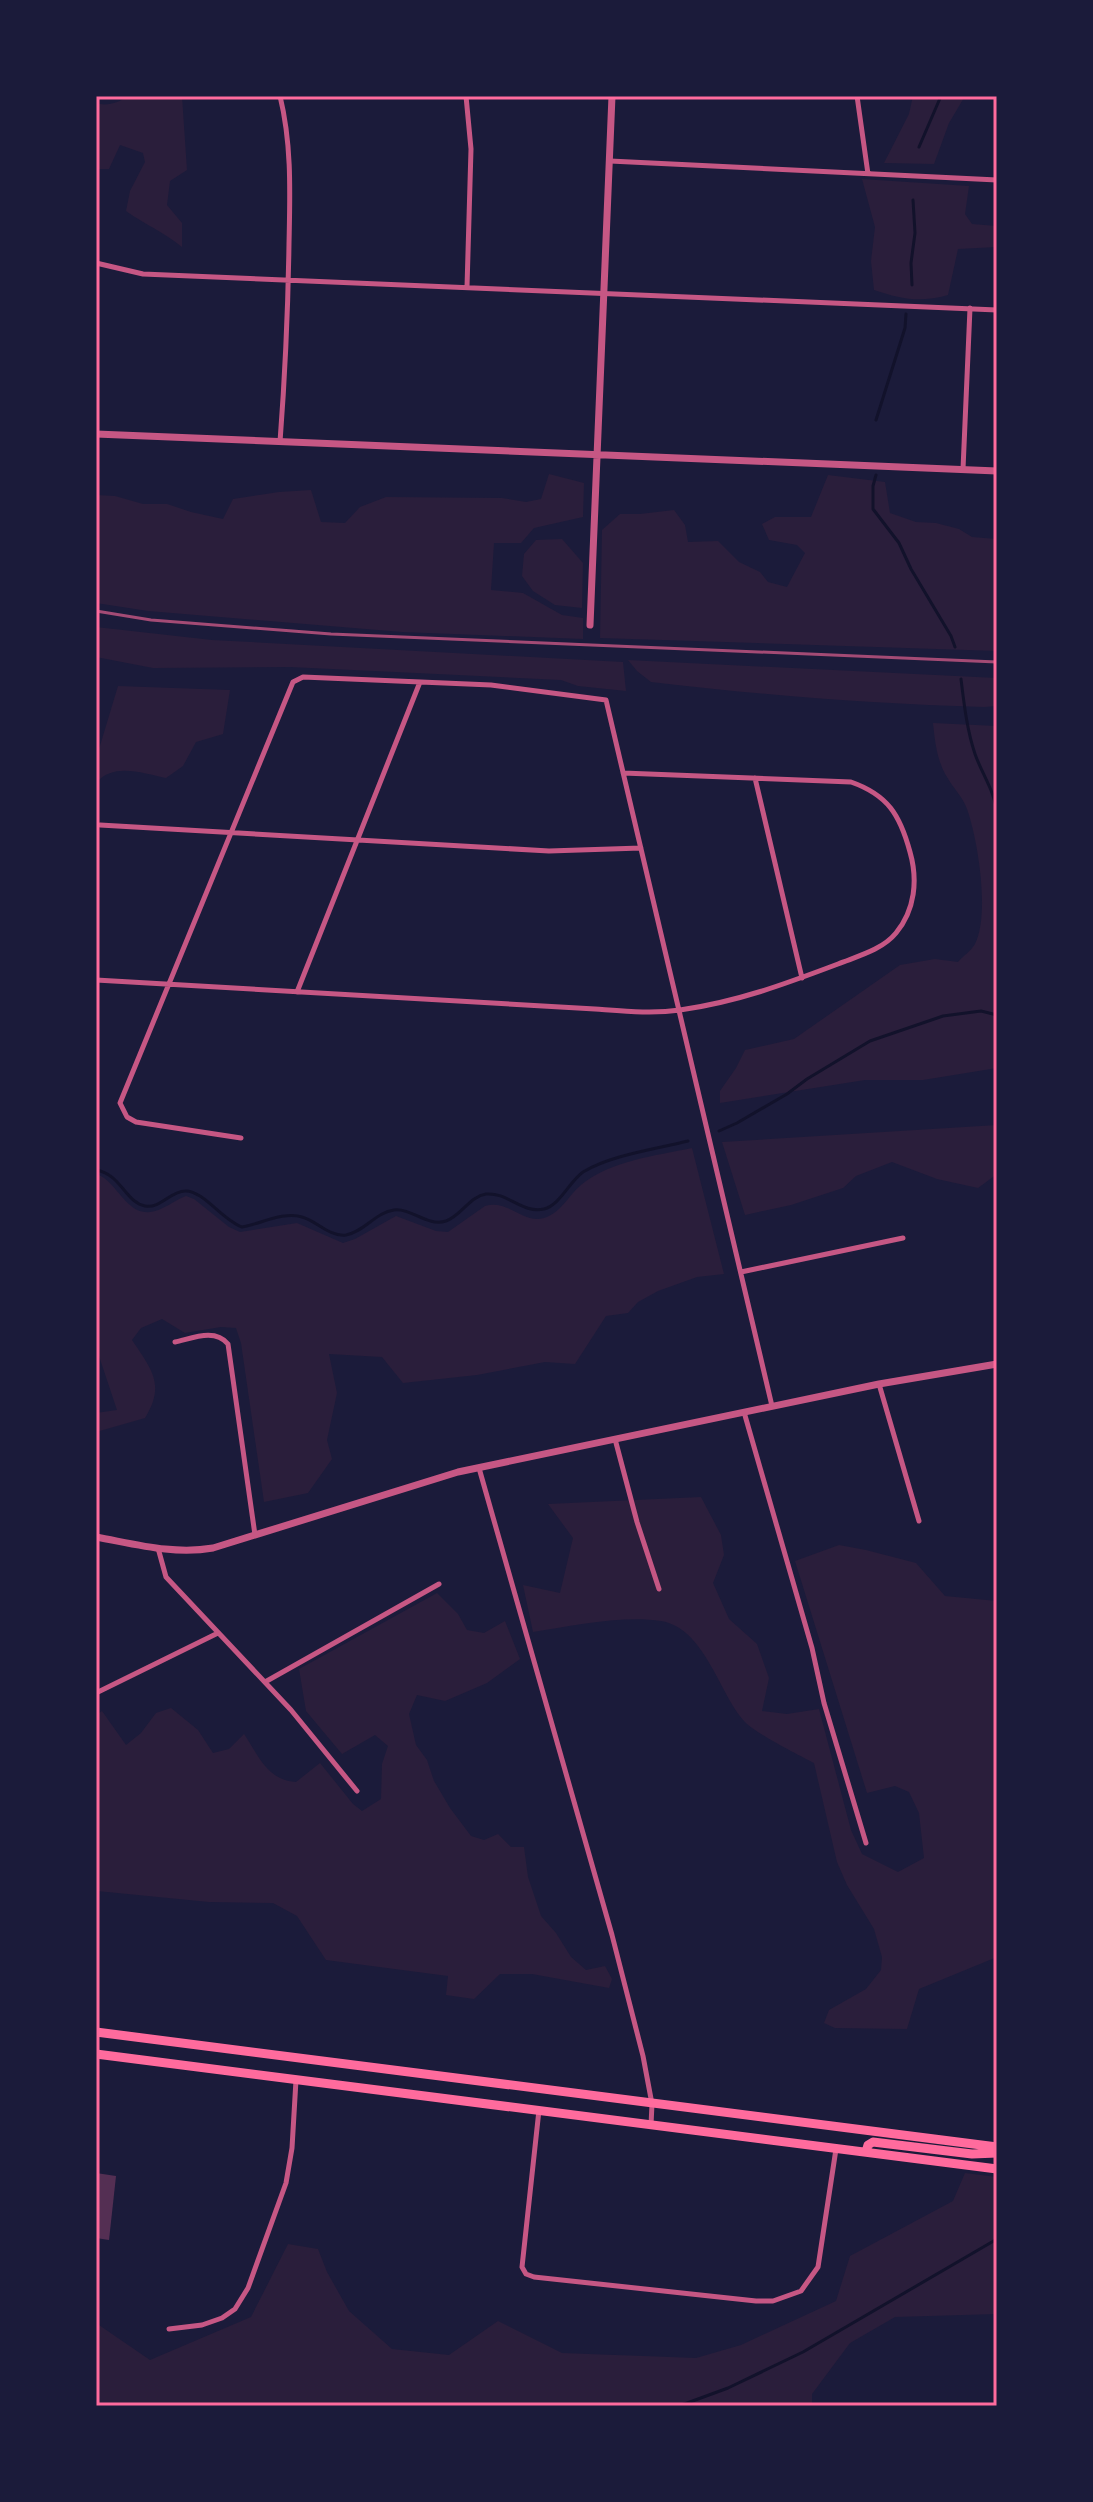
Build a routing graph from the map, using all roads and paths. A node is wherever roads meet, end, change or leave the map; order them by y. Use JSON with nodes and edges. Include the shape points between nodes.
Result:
{"nodes":[{"id":1,"x":280,"y":96,"type":"edge"},
{"id":2,"x":466,"y":96,"type":"edge"},
{"id":3,"x":612,"y":96,"type":"edge"},
{"id":4,"x":857,"y":96,"type":"edge"},
{"id":5,"x":610,"y":161,"type":"junction"},
{"id":6,"x":868,"y":174,"type":"junction"},
{"id":7,"x":997,"y":180,"type":"edge"},
{"id":8,"x":96,"y":263,"type":"edge"},
{"id":9,"x":288,"y":280,"type":"junction"},
{"id":10,"x":467,"y":287,"type":"junction"},
{"id":11,"x":605,"y":292,"type":"junction"},
{"id":12,"x":970,"y":308,"type":"junction"},
{"id":13,"x":997,"y":310,"type":"edge"},
{"id":14,"x":96,"y":434,"type":"edge"},
{"id":15,"x":280,"y":442,"type":"junction"},
{"id":16,"x":599,"y":455,"type":"junction"},
{"id":17,"x":963,"y":469,"type":"junction"},
{"id":18,"x":997,"y":471,"type":"edge"},
{"id":19,"x":590,"y":625,"type":"dead end"},
{"id":20,"x":420,"y":682,"type":"junction"},
{"id":21,"x":623,"y":773,"type":"junction"},
{"id":22,"x":755,"y":778,"type":"junction"},
{"id":23,"x":100,"y":825,"type":"dead end"},
{"id":24,"x":231,"y":833,"type":"junction"},
{"id":25,"x":358,"y":839,"type":"junction"},
{"id":26,"x":641,"y":848,"type":"junction"},
{"id":27,"x":802,"y":978,"type":"junction"},
{"id":28,"x":96,"y":980,"type":"edge"},
{"id":29,"x":169,"y":985,"type":"junction"},
{"id":30,"x":297,"y":992,"type":"junction"},
{"id":31,"x":679,"y":1010,"type":"junction"},
{"id":32,"x":241,"y":1138,"type":"dead end"},
{"id":33,"x":903,"y":1238,"type":"dead end"},
{"id":34,"x":741,"y":1272,"type":"junction"},
{"id":35,"x":175,"y":1342,"type":"dead end"},
{"id":36,"x":997,"y":1364,"type":"edge"},
{"id":37,"x":879,"y":1384,"type":"junction"},
{"id":38,"x":772,"y":1406,"type":"junction"},
{"id":39,"x":744,"y":1412,"type":"junction"},
{"id":40,"x":615,"y":1438,"type":"junction"},
{"id":41,"x":479,"y":1468,"type":"junction"},
{"id":42,"x":919,"y":1521,"type":"dead end"},
{"id":43,"x":255,"y":1535,"type":"junction"},
{"id":44,"x":96,"y":1537,"type":"edge"},
{"id":45,"x":158,"y":1548,"type":"junction"},
{"id":46,"x":439,"y":1584,"type":"dead end"},
{"id":47,"x":659,"y":1589,"type":"dead end"},
{"id":48,"x":218,"y":1633,"type":"junction"},
{"id":49,"x":265,"y":1682,"type":"junction"},
{"id":50,"x":96,"y":1693,"type":"edge"},
{"id":51,"x":357,"y":1791,"type":"dead end"},
{"id":52,"x":866,"y":1843,"type":"dead end"},
{"id":53,"x":96,"y":2032,"type":"edge"},
{"id":54,"x":249,"y":2051,"type":"junction"},
{"id":55,"x":96,"y":2054,"type":"edge"},
{"id":56,"x":248,"y":2073,"type":"junction"},
{"id":57,"x":296,"y":2079,"type":"junction"},
{"id":58,"x":652,"y":2104,"type":"junction"},
{"id":59,"x":539,"y":2110,"type":"junction"},
{"id":60,"x":651,"y":2125,"type":"junction"},
{"id":61,"x":836,"y":2148,"type":"junction"},
{"id":62,"x":997,"y":2150,"type":"edge"},
{"id":63,"x":866,"y":2152,"type":"junction"},
{"id":64,"x":997,"y":2169,"type":"edge"},
{"id":65,"x":169,"y":2329,"type":"dead end"}],
"edges":[{"from":1,"to":9,"type":"street","via":[[290,170]]},
{"from":2,"to":10,"type":"street","via":[[471,149]]},
{"from":3,"to":5,"type":"street"},
{"from":4,"to":6,"type":"street"},
{"from":5,"to":6,"type":"street"},
{"from":5,"to":11,"type":"street"},
{"from":6,"to":7,"type":"street"},
{"from":8,"to":9,"type":"street","via":[[143,274]]},
{"from":9,"to":10,"type":"street"},
{"from":9,"to":15,"type":"street"},
{"from":10,"to":11,"type":"street"},
{"from":11,"to":12,"type":"street"},
{"from":11,"to":16,"type":"street"},
{"from":12,"to":13,"type":"street"},
{"from":12,"to":17,"type":"street"},
{"from":14,"to":15,"type":"street"},
{"from":15,"to":16,"type":"street"},
{"from":16,"to":17,"type":"street"},
{"from":16,"to":19,"type":"street"},
{"from":17,"to":18,"type":"street"},
{"from":20,"to":21,"type":"street","via":[[606,700]]},
{"from":20,"to":24,"type":"street","via":[[303,677],[293,682]]},
{"from":20,"to":25,"type":"street"},
{"from":21,"to":22,"type":"street"},
{"from":21,"to":26,"type":"street"},
{"from":22,"to":27,"type":"street"},
{"from":22,"to":27,"type":"street","via":[[851,782],[871,789],[900,821],[915,868],[914,896],[895,934],[877,948]]},
{"from":23,"to":24,"type":"street"},
{"from":24,"to":25,"type":"street"},
{"from":24,"to":29,"type":"street"},
{"from":25,"to":26,"type":"street","via":[[549,851]]},
{"from":25,"to":30,"type":"street"},
{"from":26,"to":31,"type":"street"},
{"from":27,"to":31,"type":"street"},
{"from":28,"to":29,"type":"street"},
{"from":29,"to":30,"type":"street"},
{"from":29,"to":32,"type":"street","via":[[120,1103],[123,1111],[136,1122]]},
{"from":30,"to":31,"type":"street"},
{"from":31,"to":34,"type":"street"},
{"from":33,"to":34,"type":"street"},
{"from":34,"to":38,"type":"street"},
{"from":35,"to":43,"type":"street","via":[[214,1334],[228,1344]]},
{"from":36,"to":37,"type":"street"},
{"from":37,"to":38,"type":"street"},
{"from":37,"to":42,"type":"street"},
{"from":38,"to":39,"type":"street"},
{"from":39,"to":40,"type":"street"},
{"from":39,"to":52,"type":"street"},
{"from":40,"to":41,"type":"street"},
{"from":40,"to":47,"type":"street"},
{"from":41,"to":43,"type":"street"},
{"from":41,"to":58,"type":"street","via":[[612,1935]]},
{"from":43,"to":45,"type":"street","via":[[193,1552]]},
{"from":44,"to":45,"type":"street"},
{"from":45,"to":48,"type":"street","via":[[166,1577]]},
{"from":46,"to":49,"type":"street"},
{"from":48,"to":49,"type":"street"},
{"from":48,"to":50,"type":"street"},
{"from":49,"to":51,"type":"street"},
{"from":53,"to":54,"type":"highway"},
{"from":54,"to":56,"type":"highway"},
{"from":54,"to":58,"type":"highway"},
{"from":55,"to":56,"type":"highway"},
{"from":56,"to":57,"type":"highway"},
{"from":57,"to":59,"type":"highway"},
{"from":57,"to":65,"type":"street","via":[[286,2183],[248,2288],[222,2318]]},
{"from":58,"to":60,"type":"street"},
{"from":58,"to":62,"type":"highway"},
{"from":59,"to":60,"type":"highway"},
{"from":59,"to":61,"type":"street","via":[[522,2267],[534,2277],[756,2301],[787,2297],[801,2291],[818,2267]]},
{"from":60,"to":61,"type":"highway"},
{"from":61,"to":63,"type":"highway"},
{"from":62,"to":63,"type":"highway","via":[[972,2154],[873,2142]]},
{"from":63,"to":64,"type":"highway"}]}
